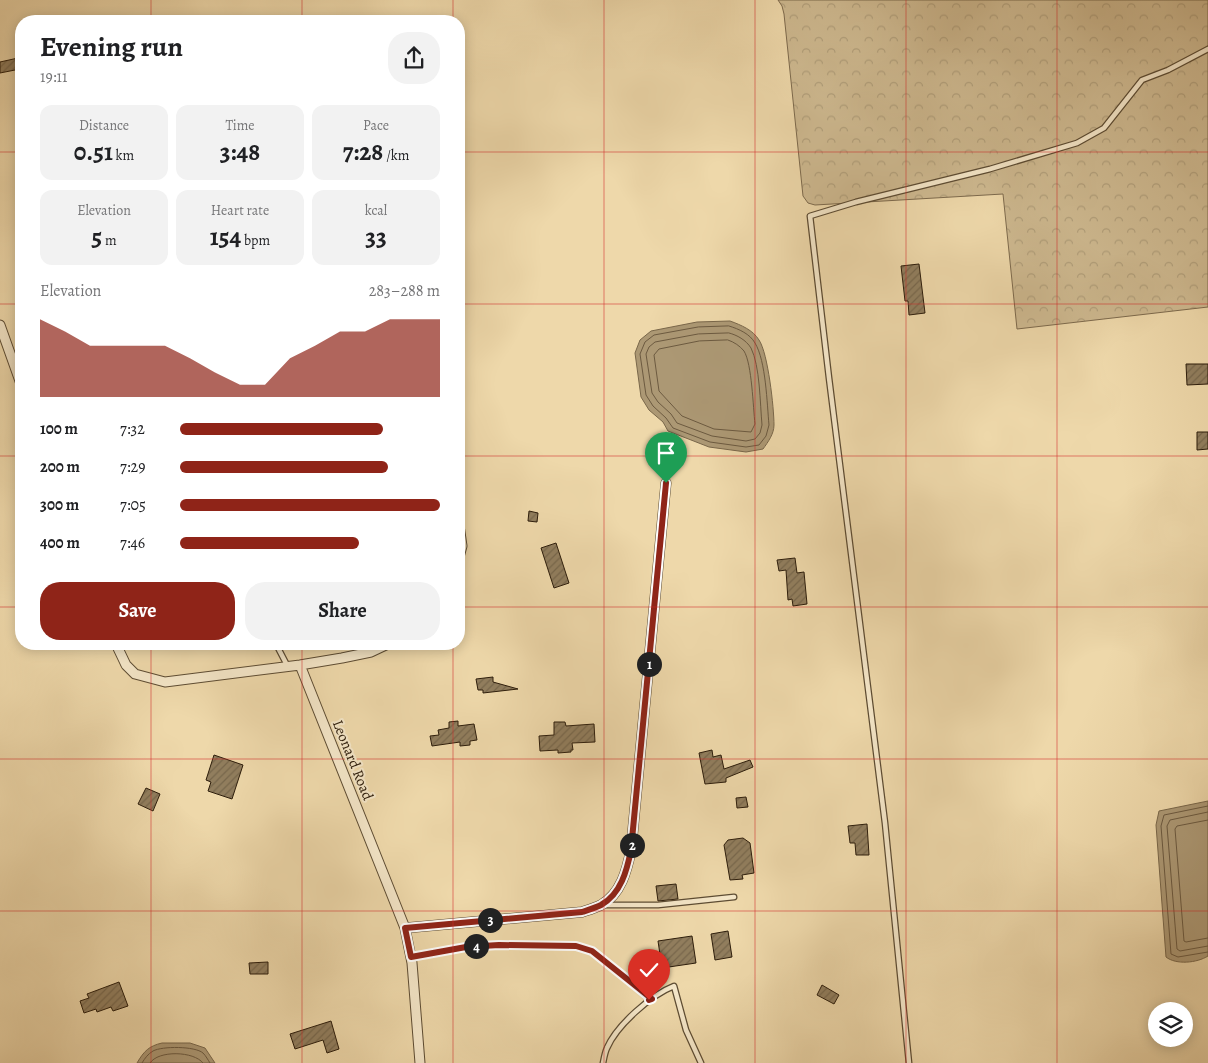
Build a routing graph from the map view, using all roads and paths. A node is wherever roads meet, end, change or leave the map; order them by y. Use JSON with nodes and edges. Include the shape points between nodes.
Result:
{"nodes":[{"id":1,"x":1208,"y":49,"type":"edge"},
{"id":2,"x":0,"y":326,"type":"edge"},
{"id":3,"x":15,"y":367,"type":"edge"},
{"id":4,"x":666,"y":483,"type":"dead end"},
{"id":5,"x":119,"y":650,"type":"edge"},
{"id":6,"x":279,"y":650,"type":"edge"},
{"id":7,"x":375,"y":650,"type":"edge"},
{"id":8,"x":300,"y":665,"type":"junction"},
{"id":9,"x":288,"y":666,"type":"junction"},
{"id":10,"x":734,"y":897,"type":"dead end"},
{"id":11,"x":602,"y":904,"type":"junction"},
{"id":12,"x":405,"y":928,"type":"junction"},
{"id":13,"x":411,"y":957,"type":"junction"},
{"id":14,"x":652,"y":999,"type":"junction"},
{"id":15,"x":420,"y":1063,"type":"edge"},
{"id":16,"x":603,"y":1063,"type":"edge"},
{"id":17,"x":700,"y":1063,"type":"edge"},
{"id":18,"x":909,"y":1063,"type":"edge"}],
"edges":[{"from":1,"to":18,"type":"lane","via":[[1142,80],[1104,128],[1077,143],[810,216],[886,823]]},
{"from":2,"to":3,"type":"street"},
{"from":4,"to":11,"type":"street","via":[[631,850],[626,872],[616,891]]},
{"from":5,"to":9,"type":"street","via":[[135,674],[165,682]]},
{"from":6,"to":9,"type":"lane"},
{"from":7,"to":8,"type":"street"},
{"from":8,"to":9,"type":"street"},
{"from":8,"to":12,"type":"street","name":"Leonard Road"},
{"from":10,"to":11,"type":"lane","via":[[658,905]]},
{"from":11,"to":12,"type":"street","via":[[582,912]]},
{"from":12,"to":13,"type":"street","name":"Leonard Road"},
{"from":13,"to":14,"type":"lane","via":[[466,947],[576,946],[592,951]]},
{"from":13,"to":15,"type":"street","name":"Leonard Road"},
{"from":14,"to":16,"type":"lane","via":[[618,1030],[606,1048]]},
{"from":14,"to":17,"type":"lane","via":[[674,986],[686,1030]]}]}
